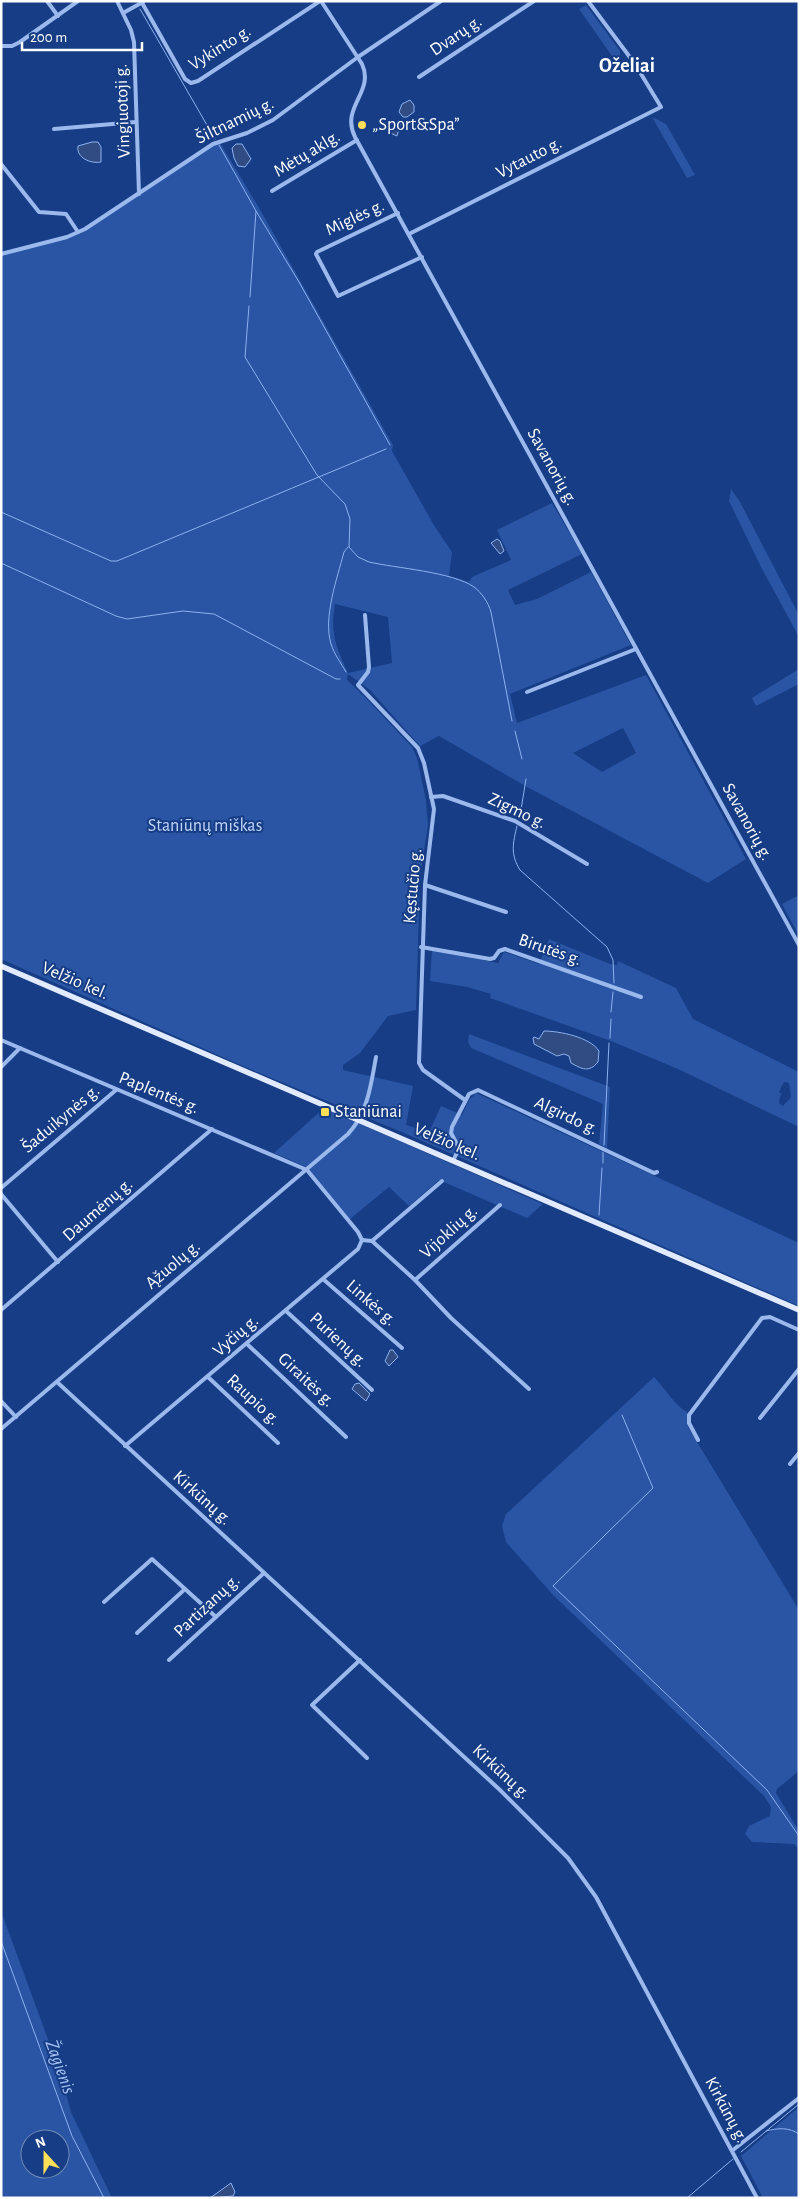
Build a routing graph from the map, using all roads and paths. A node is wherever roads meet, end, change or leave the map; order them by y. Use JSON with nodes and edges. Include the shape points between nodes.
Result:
{"nodes":[{"id":1,"x":47,"y":1,"type":"edge"},
{"id":2,"x":78,"y":1,"type":"edge"},
{"id":3,"x":116,"y":1,"type":"edge"},
{"id":4,"x":320,"y":1,"type":"edge"},
{"id":5,"x":441,"y":1,"type":"edge"},
{"id":6,"x":534,"y":1,"type":"edge"},
{"id":7,"x":588,"y":1,"type":"edge"},
{"id":8,"x":142,"y":2,"type":"edge"},
{"id":9,"x":123,"y":13,"type":"junction"},
{"id":10,"x":58,"y":16,"type":"junction"},
{"id":11,"x":1,"y":46,"type":"edge"},
{"id":12,"x":358,"y":57,"type":"junction"},
{"id":13,"x":419,"y":77,"type":"dead end"},
{"id":14,"x":136,"y":122,"type":"junction"},
{"id":15,"x":54,"y":129,"type":"dead end"},
{"id":16,"x":357,"y":140,"type":"junction"},
{"id":17,"x":1,"y":164,"type":"edge"},
{"id":18,"x":272,"y":191,"type":"dead end"},
{"id":19,"x":139,"y":194,"type":"junction"},
{"id":20,"x":398,"y":213,"type":"junction"},
{"id":21,"x":78,"y":232,"type":"junction"},
{"id":22,"x":410,"y":234,"type":"junction"},
{"id":23,"x":1,"y":254,"type":"edge"},
{"id":24,"x":422,"y":257,"type":"junction"},
{"id":25,"x":365,"y":615,"type":"dead end"},
{"id":26,"x":636,"y":649,"type":"junction"},
{"id":27,"x":527,"y":692,"type":"dead end"},
{"id":28,"x":431,"y":797,"type":"junction"},
{"id":29,"x":587,"y":864,"type":"dead end"},
{"id":30,"x":425,"y":885,"type":"junction"},
{"id":31,"x":506,"y":912,"type":"dead end"},
{"id":32,"x":799,"y":945,"type":"edge"},
{"id":33,"x":421,"y":947,"type":"junction"},
{"id":34,"x":1,"y":966,"type":"edge"},
{"id":35,"x":641,"y":997,"type":"dead end"},
{"id":36,"x":1,"y":1040,"type":"edge"},
{"id":37,"x":20,"y":1048,"type":"junction"},
{"id":38,"x":376,"y":1057,"type":"dead end"},
{"id":39,"x":1,"y":1067,"type":"edge"},
{"id":40,"x":116,"y":1090,"type":"junction"},
{"id":41,"x":465,"y":1100,"type":"junction"},
{"id":42,"x":359,"y":1120,"type":"junction"},
{"id":43,"x":212,"y":1129,"type":"junction"},
{"id":44,"x":453,"y":1161,"type":"junction"},
{"id":45,"x":307,"y":1170,"type":"junction"},
{"id":46,"x":657,"y":1172,"type":"dead end"},
{"id":47,"x":442,"y":1181,"type":"dead end"},
{"id":48,"x":1,"y":1188,"type":"edge"},
{"id":49,"x":1,"y":1194,"type":"edge"},
{"id":50,"x":500,"y":1205,"type":"dead end"},
{"id":51,"x":362,"y":1240,"type":"junction"},
{"id":52,"x":372,"y":1241,"type":"junction"},
{"id":53,"x":58,"y":1262,"type":"junction"},
{"id":54,"x":323,"y":1279,"type":"junction"},
{"id":55,"x":415,"y":1280,"type":"junction"},
{"id":56,"x":1,"y":1310,"type":"edge"},
{"id":57,"x":799,"y":1310,"type":"edge"},
{"id":58,"x":286,"y":1311,"type":"junction"},
{"id":59,"x":799,"y":1330,"type":"edge"},
{"id":60,"x":247,"y":1344,"type":"junction"},
{"id":61,"x":402,"y":1348,"type":"dead end"},
{"id":62,"x":799,"y":1369,"type":"edge"},
{"id":63,"x":208,"y":1377,"type":"junction"},
{"id":64,"x":57,"y":1382,"type":"junction"},
{"id":65,"x":529,"y":1389,"type":"dead end"},
{"id":66,"x":372,"y":1390,"type":"dead end"},
{"id":67,"x":1,"y":1401,"type":"edge"},
{"id":68,"x":16,"y":1417,"type":"junction"},
{"id":69,"x":760,"y":1418,"type":"dead end"},
{"id":70,"x":1,"y":1429,"type":"edge"},
{"id":71,"x":346,"y":1437,"type":"dead end"},
{"id":72,"x":698,"y":1440,"type":"dead end"},
{"id":73,"x":278,"y":1443,"type":"dead end"},
{"id":74,"x":125,"y":1446,"type":"junction"},
{"id":75,"x":799,"y":1453,"type":"edge"},
{"id":76,"x":790,"y":1464,"type":"dead end"},
{"id":77,"x":264,"y":1572,"type":"junction"},
{"id":78,"x":185,"y":1589,"type":"junction"},
{"id":79,"x":104,"y":1602,"type":"dead end"},
{"id":80,"x":216,"y":1617,"type":"junction"},
{"id":81,"x":137,"y":1633,"type":"dead end"},
{"id":82,"x":169,"y":1660,"type":"dead end"},
{"id":83,"x":360,"y":1660,"type":"junction"},
{"id":84,"x":367,"y":1758,"type":"dead end"},
{"id":85,"x":799,"y":2098,"type":"edge"},
{"id":86,"x":733,"y":2150,"type":"junction"},
{"id":87,"x":757,"y":2198,"type":"edge"}],
"edges":[{"from":1,"to":10,"type":"street"},
{"from":2,"to":10,"type":"street"},
{"from":3,"to":9,"type":"street","name":"Vingiuotoji g."},
{"from":4,"to":8,"type":"street","name":"Vykinto g.","via":[[191,83],[185,80]]},
{"from":4,"to":12,"type":"street","name":"Savanorių g."},
{"from":5,"to":12,"type":"street","name":"Šiltnamių g."},
{"from":6,"to":13,"type":"street","name":"Dvarų g."},
{"from":7,"to":22,"type":"street","name":"Vytauto g.","via":[[635,64],[661,108]]},
{"from":8,"to":9,"type":"street"},
{"from":9,"to":14,"type":"street","name":"Vingiuotoji g.","via":[[134,42]]},
{"from":10,"to":11,"type":"street","via":[[16,44]]},
{"from":12,"to":16,"type":"street","name":"Savanorių g.","via":[[366,74],[365,84],[350,117],[351,130]]},
{"from":12,"to":19,"type":"street","name":"Šiltnamių g.","via":[[273,120],[213,144]]},
{"from":14,"to":15,"type":"street"},
{"from":14,"to":19,"type":"street","name":"Vingiuotoji g."},
{"from":16,"to":18,"type":"street","name":"Mėtų aklg."},
{"from":16,"to":20,"type":"street","name":"Savanorių g."},
{"from":17,"to":21,"type":"street","via":[[39,212],[66,214]]},
{"from":19,"to":21,"type":"street","name":"Šiltnamių g."},
{"from":20,"to":22,"type":"street","name":"Savanorių g."},
{"from":20,"to":24,"type":"street","name":"Miglės g.","via":[[317,252],[338,296]]},
{"from":21,"to":23,"type":"street","name":"Šiltnamių g."},
{"from":22,"to":24,"type":"street","name":"Savanorių g."},
{"from":24,"to":26,"type":"street","name":"Savanorių g."},
{"from":25,"to":28,"type":"street","name":"Kęstučio g.","via":[[370,667],[358,684],[418,748]]},
{"from":26,"to":27,"type":"street"},
{"from":26,"to":32,"type":"street","name":"Savanorių g."},
{"from":28,"to":29,"type":"street","name":"Zigmo g.","via":[[443,796],[515,821]]},
{"from":28,"to":30,"type":"street","name":"Kęstučio g.","via":[[434,821]]},
{"from":30,"to":31,"type":"street"},
{"from":30,"to":33,"type":"street","name":"Kęstučio g."},
{"from":33,"to":35,"type":"street","name":"Birutės g.","via":[[490,959],[505,949]]},
{"from":33,"to":41,"type":"street","name":"Kęstučio g.","via":[[419,1063],[423,1070]]},
{"from":34,"to":42,"type":"main road","name":"Velžio kel."},
{"from":36,"to":37,"type":"street","name":"Paplentės g."},
{"from":37,"to":39,"type":"street"},
{"from":37,"to":40,"type":"street","name":"Paplentės g."},
{"from":38,"to":42,"type":"street","via":[[365,1108]]},
{"from":40,"to":43,"type":"street","name":"Paplentės g."},
{"from":40,"to":48,"type":"street","name":"Šaduikynės g."},
{"from":41,"to":44,"type":"street","via":[[451,1130],[459,1148]]},
{"from":41,"to":46,"type":"street","name":"Algirdo g.","via":[[471,1091],[481,1091]]},
{"from":42,"to":44,"type":"main road","name":"Velžio kel."},
{"from":42,"to":45,"type":"street","name":"Ąžuolų g."},
{"from":43,"to":45,"type":"street","name":"Paplentės g."},
{"from":43,"to":53,"type":"street","name":"Daumėnų g."},
{"from":44,"to":57,"type":"main road","name":"Velžio kel."},
{"from":45,"to":51,"type":"street"},
{"from":45,"to":64,"type":"street","name":"Ąžuolų g."},
{"from":47,"to":52,"type":"street"},
{"from":49,"to":53,"type":"street"},
{"from":50,"to":55,"type":"street","name":"Vijoklių g."},
{"from":51,"to":52,"type":"street"},
{"from":51,"to":54,"type":"street","name":"Vyčių g.","via":[[358,1249]]},
{"from":52,"to":55,"type":"street"},
{"from":53,"to":56,"type":"street","name":"Daumėnų g."},
{"from":54,"to":58,"type":"street","name":"Vyčių g."},
{"from":54,"to":61,"type":"street","name":"Linkės g."},
{"from":55,"to":65,"type":"street"},
{"from":58,"to":60,"type":"street","name":"Vyčių g."},
{"from":58,"to":66,"type":"street","name":"Purienų g."},
{"from":59,"to":72,"type":"street","via":[[764,1317],[689,1414],[689,1423]]},
{"from":60,"to":63,"type":"street","name":"Vyčių g."},
{"from":60,"to":71,"type":"street","name":"Giraitės g."},
{"from":62,"to":69,"type":"street"},
{"from":63,"to":73,"type":"street","name":"Raupio g."},
{"from":63,"to":74,"type":"street","name":"Vyčių g."},
{"from":64,"to":68,"type":"street","name":"Ąžuolų g."},
{"from":64,"to":74,"type":"street"},
{"from":67,"to":68,"type":"street"},
{"from":68,"to":70,"type":"street","name":"Ąžuolų g."},
{"from":74,"to":77,"type":"street","name":"Kirkūnų g."},
{"from":75,"to":76,"type":"street"},
{"from":77,"to":80,"type":"street","name":"Partizanų g."},
{"from":77,"to":83,"type":"street","name":"Kirkūnų g."},
{"from":78,"to":79,"type":"street","via":[[152,1558]]},
{"from":78,"to":80,"type":"street"},
{"from":78,"to":81,"type":"street"},
{"from":80,"to":82,"type":"street","name":"Partizanų g."},
{"from":83,"to":84,"type":"street","via":[[312,1705]]},
{"from":83,"to":86,"type":"street","name":"Kirkūnų g.","via":[[546,1835],[584,1877]]},
{"from":85,"to":86,"type":"street"},
{"from":86,"to":87,"type":"street","name":"Kirkūnų g."}]}
